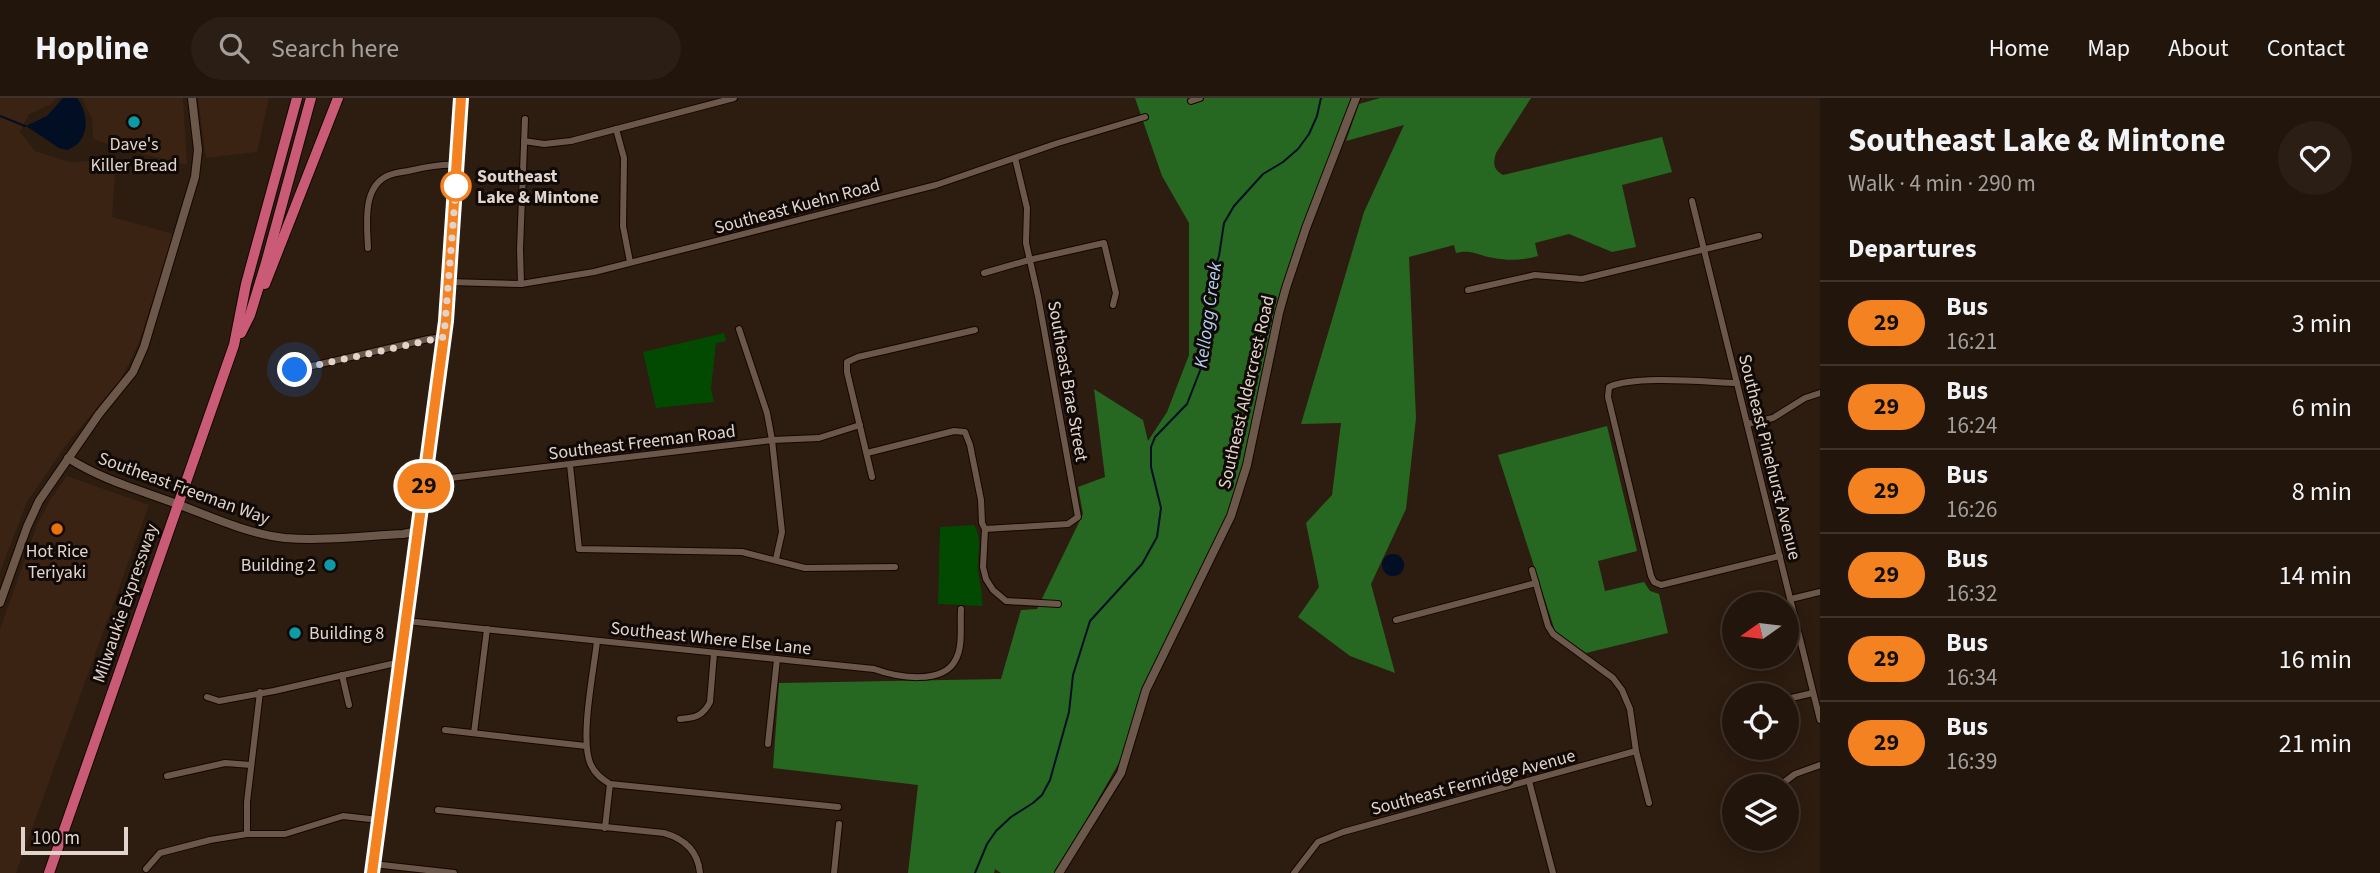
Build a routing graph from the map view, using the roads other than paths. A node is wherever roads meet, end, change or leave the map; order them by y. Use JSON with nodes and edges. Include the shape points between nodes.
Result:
{"nodes":[{"id":1,"x":192,"y":98,"type":"edge"},
{"id":2,"x":297,"y":98,"type":"edge"},
{"id":3,"x":311,"y":98,"type":"edge"},
{"id":4,"x":338,"y":98,"type":"edge"},
{"id":5,"x":461,"y":98,"type":"edge"},
{"id":6,"x":734,"y":98,"type":"edge"},
{"id":7,"x":1200,"y":98,"type":"edge"},
{"id":8,"x":1356,"y":98,"type":"edge"},
{"id":9,"x":1191,"y":101,"type":"dead end"},
{"id":10,"x":1145,"y":117,"type":"dead end"},
{"id":11,"x":525,"y":119,"type":"dead end"},
{"id":12,"x":616,"y":129,"type":"junction"},
{"id":13,"x":524,"y":141,"type":"junction"},
{"id":14,"x":1016,"y":158,"type":"junction"},
{"id":15,"x":458,"y":165,"type":"junction"},
{"id":16,"x":1692,"y":201,"type":"dead end"},
{"id":17,"x":1759,"y":236,"type":"dead end"},
{"id":18,"x":368,"y":248,"type":"dead end"},
{"id":19,"x":1705,"y":249,"type":"junction"},
{"id":20,"x":1029,"y":260,"type":"junction"},
{"id":21,"x":629,"y":262,"type":"junction"},
{"id":22,"x":984,"y":273,"type":"dead end"},
{"id":23,"x":449,"y":282,"type":"junction"},
{"id":24,"x":521,"y":284,"type":"junction"},
{"id":25,"x":1468,"y":290,"type":"dead end"},
{"id":26,"x":1113,"y":305,"type":"dead end"},
{"id":27,"x":250,"y":315,"type":"junction"},
{"id":28,"x":739,"y":329,"type":"dead end"},
{"id":29,"x":975,"y":330,"type":"dead end"},
{"id":30,"x":444,"y":337,"type":"junction"},
{"id":31,"x":234,"y":345,"type":"junction"},
{"id":32,"x":295,"y":370,"type":"dead end"},
{"id":33,"x":1737,"y":383,"type":"junction"},
{"id":34,"x":1820,"y":393,"type":"edge"},
{"id":35,"x":1747,"y":424,"type":"junction"},
{"id":36,"x":860,"y":425,"type":"junction"},
{"id":37,"x":772,"y":440,"type":"junction"},
{"id":38,"x":867,"y":453,"type":"junction"},
{"id":39,"x":68,"y":458,"type":"junction"},
{"id":40,"x":570,"y":465,"type":"junction"},
{"id":41,"x":872,"y":477,"type":"dead end"},
{"id":42,"x":425,"y":481,"type":"junction"},
{"id":43,"x":178,"y":504,"type":"junction"},
{"id":44,"x":985,"y":529,"type":"junction"},
{"id":45,"x":418,"y":531,"type":"junction"},
{"id":46,"x":1780,"y":556,"type":"junction"},
{"id":47,"x":776,"y":559,"type":"junction"},
{"id":48,"x":895,"y":567,"type":"dead end"},
{"id":49,"x":1532,"y":570,"type":"dead end"},
{"id":50,"x":1536,"y":583,"type":"junction"},
{"id":51,"x":1789,"y":592,"type":"edge"},
{"id":52,"x":1820,"y":592,"type":"edge"},
{"id":53,"x":1799,"y":597,"type":"edge"},
{"id":54,"x":0,"y":603,"type":"edge"},
{"id":55,"x":1058,"y":604,"type":"dead end"},
{"id":56,"x":961,"y":610,"type":"dead end"},
{"id":57,"x":406,"y":621,"type":"junction"},
{"id":58,"x":1395,"y":621,"type":"dead end"},
{"id":59,"x":487,"y":629,"type":"junction"},
{"id":60,"x":1799,"y":633,"type":"edge"},
{"id":61,"x":597,"y":641,"type":"junction"},
{"id":62,"x":714,"y":653,"type":"junction"},
{"id":63,"x":777,"y":659,"type":"junction"},
{"id":64,"x":400,"y":662,"type":"junction"},
{"id":65,"x":342,"y":675,"type":"junction"},
{"id":66,"x":260,"y":692,"type":"junction"},
{"id":67,"x":1813,"y":692,"type":"junction"},
{"id":68,"x":1799,"y":696,"type":"edge"},
{"id":69,"x":207,"y":697,"type":"dead end"},
{"id":70,"x":349,"y":705,"type":"dead end"},
{"id":71,"x":680,"y":719,"type":"dead end"},
{"id":72,"x":1820,"y":720,"type":"edge"},
{"id":73,"x":445,"y":730,"type":"dead end"},
{"id":74,"x":474,"y":733,"type":"junction"},
{"id":75,"x":768,"y":744,"type":"dead end"},
{"id":76,"x":586,"y":746,"type":"junction"},
{"id":77,"x":1636,"y":751,"type":"junction"},
{"id":78,"x":251,"y":765,"type":"junction"},
{"id":79,"x":1820,"y":765,"type":"edge"},
{"id":80,"x":1795,"y":774,"type":"edge"},
{"id":81,"x":167,"y":776,"type":"dead end"},
{"id":82,"x":1529,"y":781,"type":"junction"},
{"id":83,"x":610,"y":784,"type":"junction"},
{"id":84,"x":1649,"y":803,"type":"dead end"},
{"id":85,"x":838,"y":807,"type":"dead end"},
{"id":86,"x":438,"y":810,"type":"dead end"},
{"id":87,"x":379,"y":820,"type":"junction"},
{"id":88,"x":839,"y":824,"type":"dead end"},
{"id":89,"x":604,"y":828,"type":"junction"},
{"id":90,"x":247,"y":834,"type":"junction"},
{"id":91,"x":372,"y":868,"type":"edge"},
{"id":92,"x":145,"y":869,"type":"dead end"},
{"id":93,"x":49,"y":873,"type":"edge"},
{"id":94,"x":454,"y":873,"type":"edge"},
{"id":95,"x":700,"y":873,"type":"edge"},
{"id":96,"x":834,"y":873,"type":"edge"},
{"id":97,"x":1059,"y":873,"type":"edge"},
{"id":98,"x":1294,"y":873,"type":"edge"},
{"id":99,"x":1553,"y":873,"type":"edge"}],
"edges":[{"from":1,"to":39,"type":"street","via":[[198,150],[195,177],[145,347],[130,376]]},
{"from":2,"to":31,"type":"highway","name":"Milwaukie Expressway"},
{"from":3,"to":27,"type":"highway","name":"Milwaukie Expressway"},
{"from":4,"to":27,"type":"highway","via":[[270,276]]},
{"from":5,"to":15,"type":"main road"},
{"from":6,"to":12,"type":"street"},
{"from":7,"to":9,"type":"street"},
{"from":8,"to":97,"type":"street","name":"Southeast Aldercrest Road","via":[[1286,288],[1247,465],[1231,516],[1146,690],[1121,773]]},
{"from":10,"to":14,"type":"street","name":"Southeast Kuehn Road"},
{"from":11,"to":13,"type":"street"},
{"from":12,"to":13,"type":"street","via":[[555,144]]},
{"from":12,"to":21,"type":"street","via":[[624,159],[623,226]]},
{"from":13,"to":24,"type":"street"},
{"from":14,"to":20,"type":"street","name":"Southeast Brae Street","via":[[1027,208]]},
{"from":14,"to":21,"type":"street","name":"Southeast Kuehn Road","via":[[936,184]]},
{"from":15,"to":18,"type":"street","via":[[438,164],[382,179],[370,198]]},
{"from":15,"to":23,"type":"main road"},
{"from":16,"to":19,"type":"street","name":"Southeast Pinehurst Avenue"},
{"from":17,"to":19,"type":"street"},
{"from":19,"to":25,"type":"street","via":[[1582,279],[1535,275]]},
{"from":19,"to":33,"type":"street","name":"Southeast Pinehurst Avenue"},
{"from":20,"to":22,"type":"street"},
{"from":20,"to":26,"type":"street","via":[[1104,243],[1116,293]]},
{"from":20,"to":44,"type":"street","name":"Southeast Brae Street","via":[[1078,517],[1068,524]]},
{"from":21,"to":24,"type":"street","name":"Southeast Kuehn Road"},
{"from":23,"to":24,"type":"street","name":"Southeast Kuehn Road"},
{"from":23,"to":30,"type":"main road"},
{"from":27,"to":31,"type":"highway","name":"Milwaukie Expressway"},
{"from":28,"to":37,"type":"street"},
{"from":29,"to":36,"type":"street","via":[[847,362]]},
{"from":30,"to":32,"type":"street"},
{"from":30,"to":42,"type":"main road"},
{"from":31,"to":43,"type":"highway","name":"Milwaukie Expressway"},
{"from":33,"to":35,"type":"street","name":"Southeast Pinehurst Avenue"},
{"from":33,"to":46,"type":"street","via":[[1636,381],[1609,387],[1651,576],[1661,585]]},
{"from":34,"to":35,"type":"street","via":[[1773,418]]},
{"from":35,"to":46,"type":"street","name":"Southeast Pinehurst Avenue"},
{"from":36,"to":37,"type":"street","name":"Southeast Freeman Road","via":[[818,438]]},
{"from":36,"to":38,"type":"street"},
{"from":37,"to":40,"type":"street","name":"Southeast Freeman Road"},
{"from":37,"to":47,"type":"street","via":[[782,532]]},
{"from":38,"to":41,"type":"street"},
{"from":38,"to":44,"type":"street","via":[[965,432]]},
{"from":39,"to":43,"type":"street","name":"Southeast Freeman Way","via":[[95,474]]},
{"from":39,"to":54,"type":"street","via":[[32,516]]},
{"from":40,"to":42,"type":"street","name":"Southeast Freeman Road"},
{"from":40,"to":47,"type":"street","via":[[579,549],[742,552]]},
{"from":42,"to":45,"type":"main road"},
{"from":43,"to":45,"type":"street","name":"Southeast Freeman Way","via":[[283,537]]},
{"from":43,"to":93,"type":"highway","name":"Milwaukie Expressway"},
{"from":44,"to":55,"type":"street","via":[[983,567],[993,590],[1006,601]]},
{"from":45,"to":57,"type":"main road"},
{"from":46,"to":51,"type":"street","name":"Southeast Pinehurst Avenue"},
{"from":47,"to":48,"type":"street","via":[[805,568]]},
{"from":49,"to":50,"type":"street"},
{"from":50,"to":58,"type":"street"},
{"from":50,"to":77,"type":"street","via":[[1553,634],[1613,678],[1622,690],[1630,709]]},
{"from":52,"to":53,"type":"street"},
{"from":56,"to":63,"type":"street","name":"Southeast Where Else Lane","via":[[958,652],[943,673],[920,677]]},
{"from":57,"to":59,"type":"street","name":"Southeast Where Else Lane"},
{"from":57,"to":64,"type":"main road"},
{"from":59,"to":61,"type":"street","name":"Southeast Where Else Lane"},
{"from":59,"to":74,"type":"street"},
{"from":60,"to":67,"type":"street","name":"Southeast Pinehurst Avenue"},
{"from":61,"to":62,"type":"street","name":"Southeast Where Else Lane"},
{"from":61,"to":76,"type":"street"},
{"from":62,"to":63,"type":"street","name":"Southeast Where Else Lane"},
{"from":62,"to":71,"type":"street","via":[[707,708],[697,717]]},
{"from":63,"to":75,"type":"street"},
{"from":64,"to":65,"type":"street"},
{"from":64,"to":87,"type":"main road"},
{"from":65,"to":66,"type":"street"},
{"from":65,"to":70,"type":"street"},
{"from":66,"to":69,"type":"street","via":[[219,701]]},
{"from":66,"to":78,"type":"street"},
{"from":67,"to":68,"type":"street"},
{"from":67,"to":72,"type":"street","name":"Southeast Pinehurst Avenue"},
{"from":73,"to":74,"type":"street"},
{"from":74,"to":76,"type":"street"},
{"from":76,"to":83,"type":"street","via":[[592,767]]},
{"from":77,"to":82,"type":"street","name":"Southeast Fernridge Avenue"},
{"from":77,"to":84,"type":"street"},
{"from":78,"to":81,"type":"street","via":[[225,763]]},
{"from":78,"to":90,"type":"street"},
{"from":79,"to":80,"type":"street"},
{"from":82,"to":98,"type":"street","name":"Southeast Fernridge Avenue","via":[[1343,832],[1312,847]]},
{"from":82,"to":99,"type":"street"},
{"from":83,"to":85,"type":"street"},
{"from":83,"to":89,"type":"street"},
{"from":86,"to":89,"type":"street"},
{"from":87,"to":90,"type":"street","via":[[343,816],[285,834]]},
{"from":87,"to":91,"type":"main road"},
{"from":88,"to":96,"type":"street"},
{"from":89,"to":95,"type":"street","via":[[674,836],[690,847]]},
{"from":90,"to":92,"type":"street","via":[[160,853]]},
{"from":91,"to":94,"type":"street"}]}
